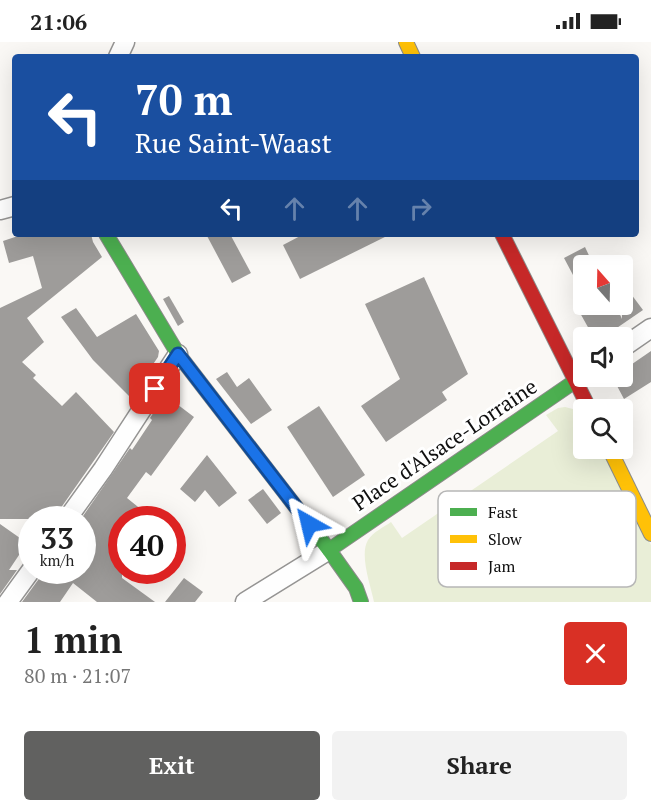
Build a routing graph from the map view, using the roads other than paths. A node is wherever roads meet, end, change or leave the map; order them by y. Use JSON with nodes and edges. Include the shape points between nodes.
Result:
{"nodes":[{"id":1,"x":108,"y":237,"type":"edge"},
{"id":2,"x":504,"y":237,"type":"edge"},
{"id":3,"x":651,"y":328,"type":"edge"},
{"id":4,"x":633,"y":340,"type":"edge"},
{"id":5,"x":178,"y":354,"type":"junction"},
{"id":6,"x":573,"y":365,"type":"edge"},
{"id":7,"x":573,"y":383,"type":"edge"},
{"id":8,"x":614,"y":459,"type":"edge"},
{"id":9,"x":630,"y":491,"type":"edge"},
{"id":10,"x":636,"y":503,"type":"edge"},
{"id":11,"x":76,"y":506,"type":"edge"},
{"id":12,"x":651,"y":534,"type":"edge"},
{"id":13,"x":328,"y":550,"type":"junction"},
{"id":14,"x":21,"y":584,"type":"edge"},
{"id":15,"x":8,"y":602,"type":"edge"},
{"id":16,"x":245,"y":602,"type":"edge"},
{"id":17,"x":360,"y":602,"type":"edge"}],
"edges":[{"from":1,"to":5,"type":"street"},
{"from":2,"to":6,"type":"street"},
{"from":3,"to":4,"type":"street"},
{"from":5,"to":11,"type":"street"},
{"from":5,"to":13,"type":"street"},
{"from":7,"to":13,"type":"street","name":"Place d'Alsace-Lorraine"},
{"from":8,"to":9,"type":"street"},
{"from":10,"to":12,"type":"street"},
{"from":13,"to":16,"type":"street"},
{"from":13,"to":17,"type":"street","via":[[356,588]]},
{"from":14,"to":15,"type":"street"}]}
